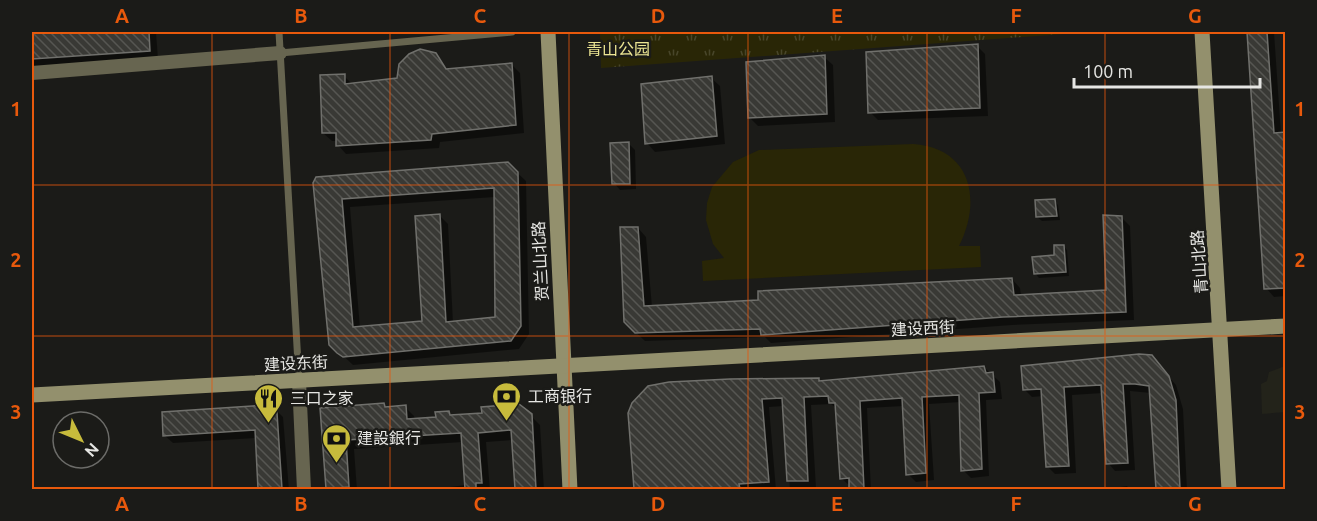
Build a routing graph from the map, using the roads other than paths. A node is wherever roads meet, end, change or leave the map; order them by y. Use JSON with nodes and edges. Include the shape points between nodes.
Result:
{"nodes":[{"id":1,"x":279,"y":32,"type":"edge"},
{"id":2,"x":513,"y":32,"type":"edge"},
{"id":3,"x":548,"y":32,"type":"edge"},
{"id":4,"x":1202,"y":32,"type":"edge"},
{"id":5,"x":280,"y":53,"type":"junction"},
{"id":6,"x":32,"y":73,"type":"edge"},
{"id":7,"x":1286,"y":326,"type":"edge"},
{"id":8,"x":1222,"y":329,"type":"junction"},
{"id":9,"x":563,"y":367,"type":"junction"},
{"id":10,"x":299,"y":381,"type":"junction"},
{"id":11,"x":32,"y":395,"type":"edge"},
{"id":12,"x":304,"y":489,"type":"edge"},
{"id":13,"x":570,"y":489,"type":"edge"},
{"id":14,"x":1229,"y":489,"type":"edge"}],
"edges":[{"from":1,"to":5,"type":"lane"},
{"from":2,"to":5,"type":"lane"},
{"from":3,"to":9,"type":"main road","name":"贺兰山北路"},
{"from":4,"to":8,"type":"main road","name":"青山北路"},
{"from":5,"to":6,"type":"street"},
{"from":5,"to":10,"type":"lane"},
{"from":7,"to":8,"type":"main road","name":"建设西街"},
{"from":8,"to":9,"type":"main road","name":"建设西街"},
{"from":8,"to":14,"type":"main road","name":"青山北路"},
{"from":9,"to":10,"type":"main road","name":"建设东街"},
{"from":9,"to":13,"type":"main road","name":"贺兰山北路"},
{"from":10,"to":11,"type":"main road","name":"建设东街"},
{"from":10,"to":12,"type":"street"}]}
